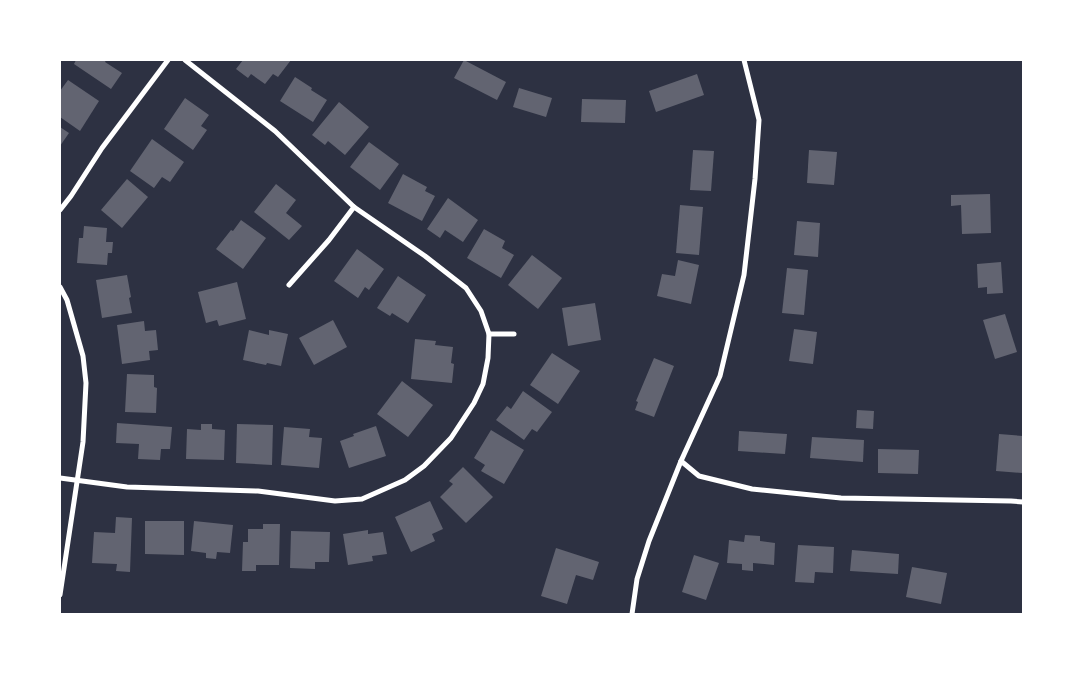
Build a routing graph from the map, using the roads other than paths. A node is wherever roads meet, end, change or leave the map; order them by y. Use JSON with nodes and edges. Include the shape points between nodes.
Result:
{"nodes":[{"id":1,"x":168,"y":60,"type":"edge"},
{"id":2,"x":185,"y":60,"type":"edge"},
{"id":3,"x":744,"y":60,"type":"edge"},
{"id":4,"x":354,"y":207,"type":"junction"},
{"id":5,"x":60,"y":210,"type":"edge"},
{"id":6,"x":289,"y":285,"type":"dead end"},
{"id":7,"x":60,"y":288,"type":"edge"},
{"id":8,"x":489,"y":334,"type":"junction"},
{"id":9,"x":514,"y":334,"type":"dead end"},
{"id":10,"x":681,"y":461,"type":"junction"},
{"id":11,"x":60,"y":478,"type":"edge"},
{"id":12,"x":76,"y":480,"type":"junction"},
{"id":13,"x":1023,"y":502,"type":"edge"},
{"id":14,"x":60,"y":595,"type":"edge"},
{"id":15,"x":632,"y":614,"type":"edge"}],
"edges":[{"from":1,"to":5,"type":"street"},
{"from":2,"to":4,"type":"street","via":[[275,131]]},
{"from":3,"to":10,"type":"street","via":[[759,120],[744,275],[720,376]]},
{"from":4,"to":6,"type":"street"},
{"from":4,"to":8,"type":"street","via":[[466,288],[481,311]]},
{"from":7,"to":12,"type":"street","via":[[67,300],[83,356],[86,383],[83,442]]},
{"from":8,"to":9,"type":"street"},
{"from":8,"to":12,"type":"street","via":[[482,384],[474,403],[451,438],[405,480],[362,499],[335,502],[258,491],[128,487]]},
{"from":10,"to":13,"type":"street","via":[[699,476],[752,489],[841,498]]},
{"from":10,"to":15,"type":"street","via":[[649,541],[637,579]]},
{"from":11,"to":12,"type":"street"},
{"from":12,"to":14,"type":"street"}]}
